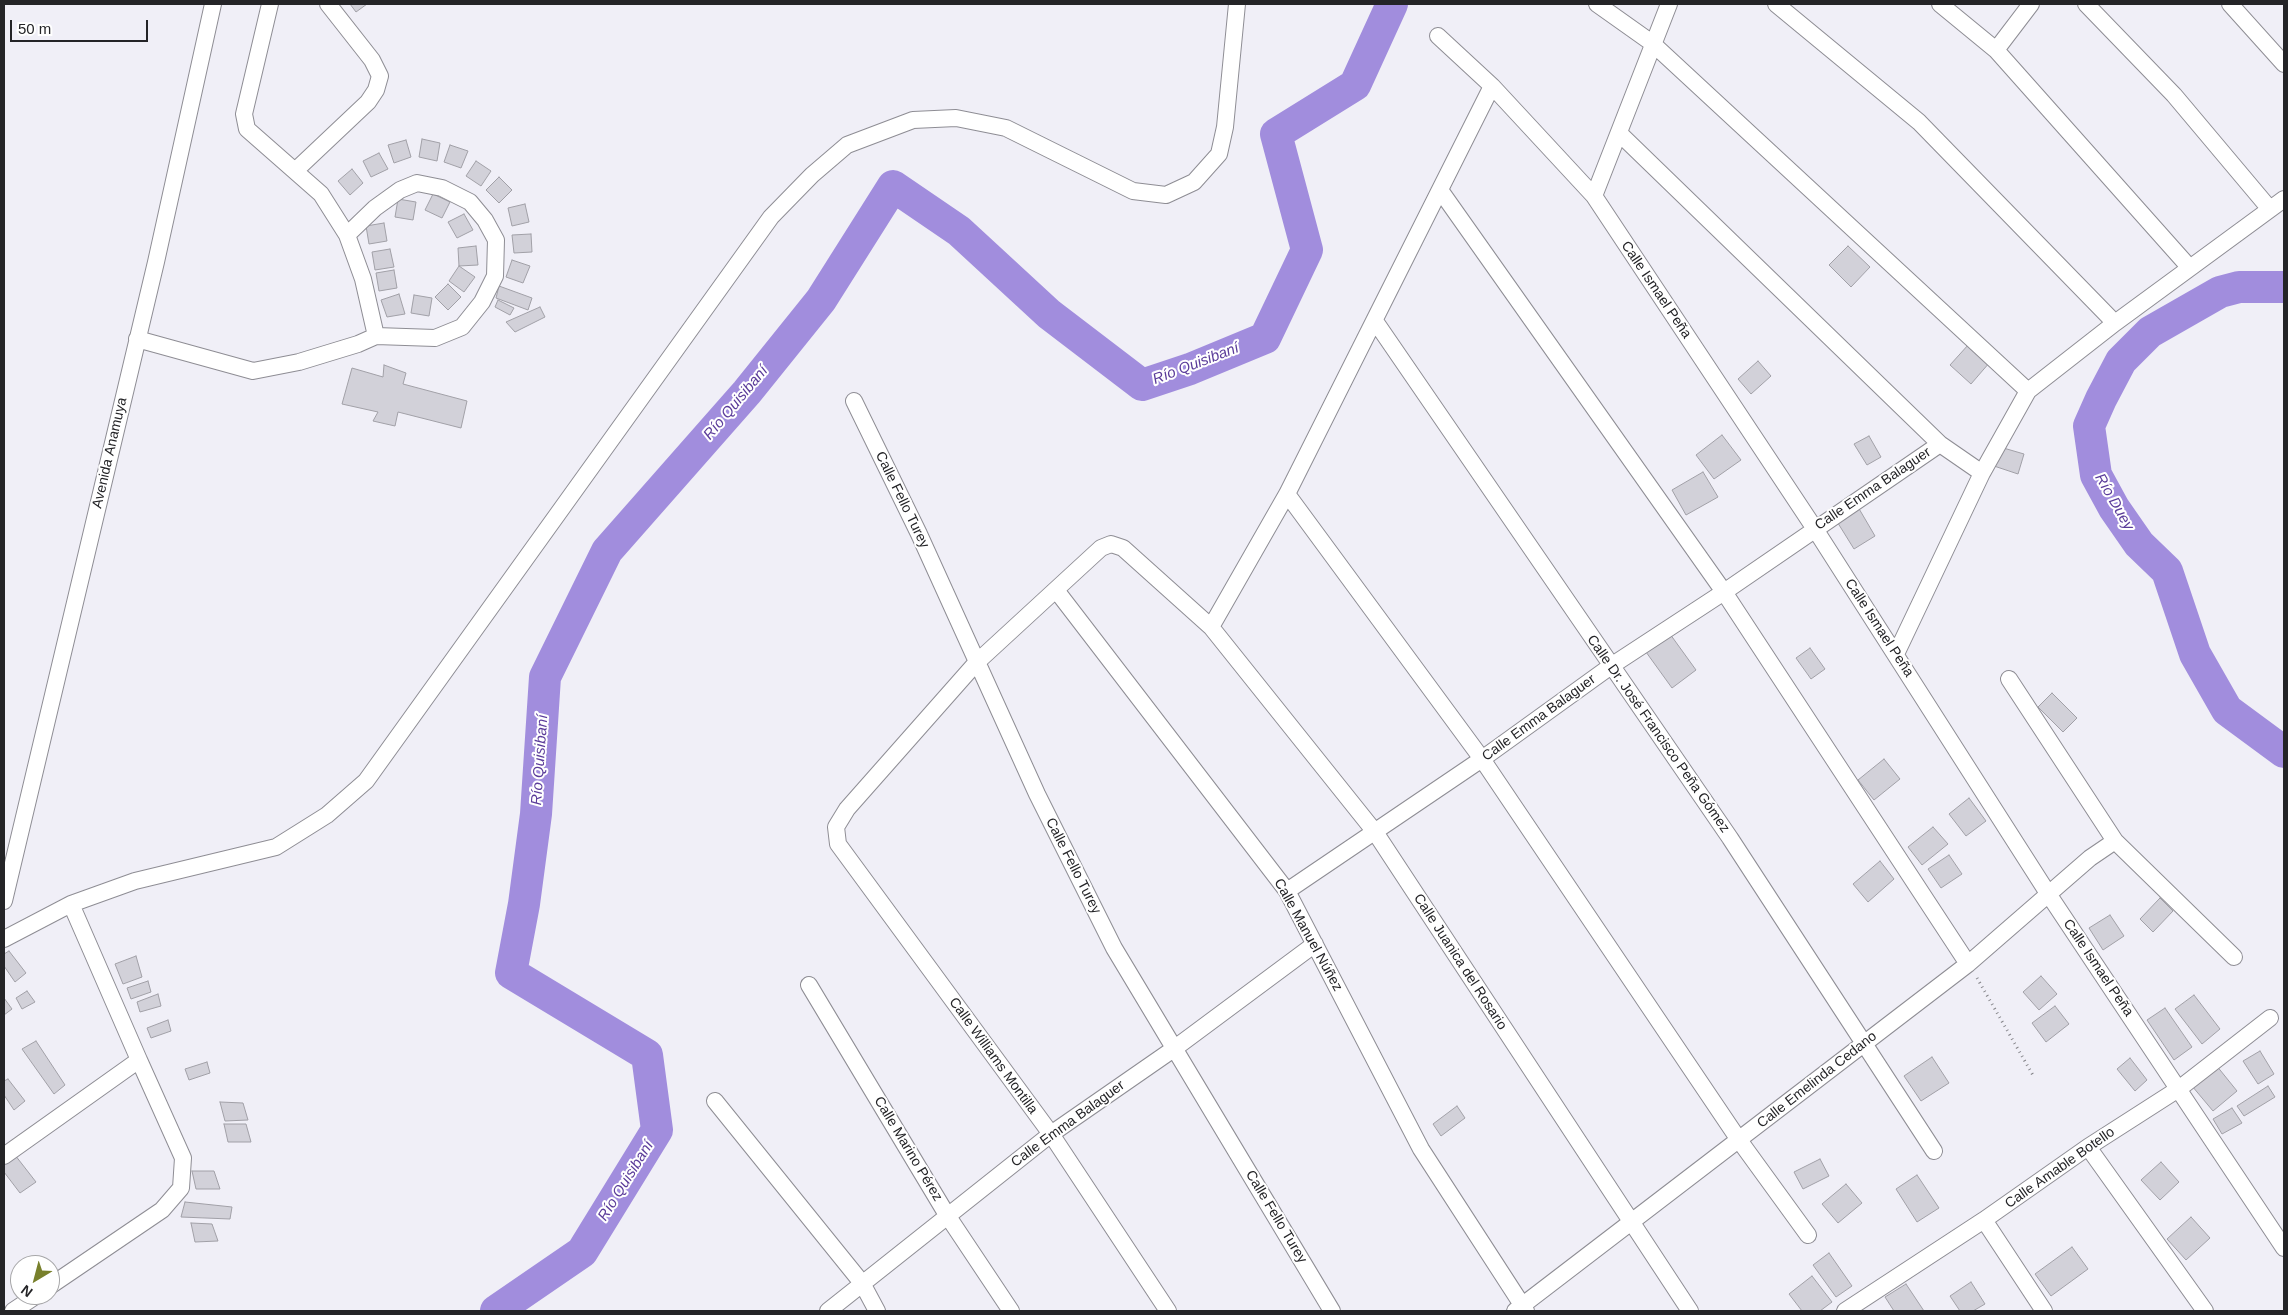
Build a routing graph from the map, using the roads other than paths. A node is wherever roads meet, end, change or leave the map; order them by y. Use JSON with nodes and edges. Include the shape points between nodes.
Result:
{"nodes":[{"id":1,"x":213,"y":4,"type":"edge"},
{"id":2,"x":270,"y":4,"type":"edge"},
{"id":3,"x":328,"y":4,"type":"edge"},
{"id":4,"x":1237,"y":4,"type":"edge"},
{"id":5,"x":1597,"y":4,"type":"edge"},
{"id":6,"x":1669,"y":4,"type":"edge"},
{"id":7,"x":1776,"y":4,"type":"edge"},
{"id":8,"x":1940,"y":4,"type":"edge"},
{"id":9,"x":2031,"y":4,"type":"edge"},
{"id":10,"x":2086,"y":4,"type":"edge"},
{"id":11,"x":2230,"y":4,"type":"edge"},
{"id":12,"x":1438,"y":36,"type":"dead end"},
{"id":13,"x":1652,"y":43,"type":"junction"},
{"id":14,"x":1996,"y":50,"type":"junction"},
{"id":15,"x":2284,"y":64,"type":"edge"},
{"id":16,"x":1492,"y":86,"type":"junction"},
{"id":17,"x":1620,"y":134,"type":"junction"},
{"id":18,"x":296,"y":170,"type":"junction"},
{"id":19,"x":1440,"y":190,"type":"junction"},
{"id":20,"x":1594,"y":196,"type":"junction"},
{"id":21,"x":2284,"y":199,"type":"edge"},
{"id":22,"x":2270,"y":208,"type":"junction"},
{"id":23,"x":347,"y":235,"type":"junction"},
{"id":24,"x":2190,"y":268,"type":"junction"},
{"id":25,"x":1375,"y":320,"type":"junction"},
{"id":26,"x":2114,"y":323,"type":"junction"},
{"id":27,"x":376,"y":336,"type":"junction"},
{"id":28,"x":137,"y":339,"type":"junction"},
{"id":29,"x":2028,"y":391,"type":"junction"},
{"id":30,"x":854,"y":401,"type":"dead end"},
{"id":31,"x":1940,"y":444,"type":"junction"},
{"id":32,"x":1982,"y":473,"type":"junction"},
{"id":33,"x":1287,"y":494,"type":"junction"},
{"id":34,"x":1815,"y":529,"type":"junction"},
{"id":35,"x":1056,"y":590,"type":"junction"},
{"id":36,"x":1724,"y":592,"type":"junction"},
{"id":37,"x":1211,"y":627,"type":"junction"},
{"id":38,"x":1896,"y":654,"type":"junction"},
{"id":39,"x":976,"y":663,"type":"junction"},
{"id":40,"x":1611,"y":666,"type":"junction"},
{"id":41,"x":2009,"y":679,"type":"dead end"},
{"id":42,"x":1482,"y":758,"type":"junction"},
{"id":43,"x":1375,"y":832,"type":"junction"},
{"id":44,"x":2115,"y":841,"type":"junction"},
{"id":45,"x":1286,"y":891,"type":"junction"},
{"id":46,"x":2049,"y":894,"type":"junction"},
{"id":47,"x":4,"y":901,"type":"edge"},
{"id":48,"x":71,"y":904,"type":"junction"},
{"id":49,"x":4,"y":939,"type":"edge"},
{"id":50,"x":1315,"y":944,"type":"junction"},
{"id":51,"x":2234,"y":957,"type":"dead end"},
{"id":52,"x":1968,"y":964,"type":"junction"},
{"id":53,"x":808,"y":985,"type":"dead end"},
{"id":54,"x":2270,"y":1018,"type":"dead end"},
{"id":55,"x":1863,"y":1045,"type":"junction"},
{"id":56,"x":1175,"y":1048,"type":"junction"},
{"id":57,"x":139,"y":1060,"type":"junction"},
{"id":58,"x":2180,"y":1088,"type":"junction"},
{"id":59,"x":715,"y":1101,"type":"dead end"},
{"id":60,"x":1051,"y":1134,"type":"junction"},
{"id":61,"x":1739,"y":1140,"type":"junction"},
{"id":62,"x":2088,"y":1147,"type":"junction"},
{"id":63,"x":1934,"y":1151,"type":"dead end"},
{"id":64,"x":4,"y":1156,"type":"edge"},
{"id":65,"x":947,"y":1216,"type":"junction"},
{"id":66,"x":1984,"y":1220,"type":"junction"},
{"id":67,"x":1631,"y":1222,"type":"junction"},
{"id":68,"x":1808,"y":1235,"type":"dead end"},
{"id":69,"x":2284,"y":1248,"type":"edge"},
{"id":70,"x":60,"y":1279,"type":"edge"},
{"id":71,"x":862,"y":1283,"type":"junction"},
{"id":72,"x":1854,"y":1308,"type":"edge"},
{"id":73,"x":1521,"y":1309,"type":"edge"},
{"id":74,"x":828,"y":1311,"type":"edge"},
{"id":75,"x":877,"y":1311,"type":"edge"},
{"id":76,"x":1011,"y":1311,"type":"edge"},
{"id":77,"x":1168,"y":1311,"type":"edge"},
{"id":78,"x":1332,"y":1311,"type":"edge"},
{"id":79,"x":1690,"y":1311,"type":"edge"},
{"id":80,"x":2044,"y":1311,"type":"edge"},
{"id":81,"x":2204,"y":1311,"type":"edge"}],
"edges":[{"from":1,"to":28,"type":"street","name":"Avenida Anamuya"},
{"from":2,"to":18,"type":"street","via":[[244,114],[251,134]]},
{"from":3,"to":18,"type":"street","via":[[372,60],[380,76],[368,102]]},
{"from":4,"to":48,"type":"street","via":[[1225,127],[1219,154],[1194,182],[1166,195],[1133,191],[1006,128],[956,118],[913,120],[847,145],[771,217],[366,781],[327,815],[276,848],[135,881]]},
{"from":5,"to":13,"type":"street"},
{"from":6,"to":13,"type":"street"},
{"from":7,"to":26,"type":"street","via":[[1919,122]]},
{"from":8,"to":14,"type":"street"},
{"from":9,"to":14,"type":"street"},
{"from":10,"to":22,"type":"street","via":[[2174,95]]},
{"from":11,"to":15,"type":"street"},
{"from":12,"to":16,"type":"street","name":"Calle Ismael Peña"},
{"from":13,"to":17,"type":"street"},
{"from":13,"to":29,"type":"street"},
{"from":14,"to":24,"type":"street"},
{"from":16,"to":19,"type":"street"},
{"from":16,"to":20,"type":"street","name":"Calle Ismael Peña"},
{"from":17,"to":20,"type":"street"},
{"from":17,"to":31,"type":"street"},
{"from":18,"to":23,"type":"street","via":[[321,194]]},
{"from":19,"to":25,"type":"street"},
{"from":19,"to":36,"type":"street"},
{"from":20,"to":34,"type":"street","name":"Calle Ismael Peña"},
{"from":21,"to":22,"type":"street"},
{"from":22,"to":24,"type":"street"},
{"from":23,"to":27,"type":"street","via":[[363,279]]},
{"from":23,"to":27,"type":"street","via":[[375,208],[400,190],[417,183],[442,188],[470,202],[496,240],[495,276],[482,302],[462,327],[434,338]]},
{"from":24,"to":26,"type":"street"},
{"from":25,"to":33,"type":"street"},
{"from":25,"to":40,"type":"street","name":"Calle Dr. José Francisco Peña Gómez"},
{"from":26,"to":29,"type":"street"},
{"from":27,"to":28,"type":"street","via":[[300,362],[253,371]]},
{"from":28,"to":47,"type":"street","name":"Avenida Anamuya"},
{"from":29,"to":32,"type":"street"},
{"from":30,"to":39,"type":"street","name":"Calle Fello Turey","via":[[919,534]]},
{"from":31,"to":32,"type":"street"},
{"from":31,"to":34,"type":"street","name":"Calle Emma Balaguer"},
{"from":32,"to":38,"type":"street"},
{"from":33,"to":37,"type":"street"},
{"from":33,"to":42,"type":"street"},
{"from":34,"to":36,"type":"street","name":"Calle Emma Balaguer"},
{"from":34,"to":38,"type":"street","name":"Calle Ismael Peña"},
{"from":35,"to":37,"type":"street","name":"Calle Juanica del Rosario","via":[[1101,548],[1110,544],[1123,548]]},
{"from":35,"to":39,"type":"street"},
{"from":35,"to":45,"type":"street","name":"Calle Manuel Núñez"},
{"from":36,"to":40,"type":"street","name":"Calle Emma Balaguer"},
{"from":36,"to":52,"type":"street"},
{"from":37,"to":43,"type":"street","name":"Calle Juanica del Rosario"},
{"from":38,"to":46,"type":"street","name":"Calle Ismael Peña"},
{"from":39,"to":56,"type":"street","name":"Calle Fello Turey","via":[[1114,948]]},
{"from":39,"to":60,"type":"street","name":"Calle Williams Montilla","via":[[847,810],[836,827],[838,844]]},
{"from":40,"to":42,"type":"street","name":"Calle Emma Balaguer"},
{"from":40,"to":55,"type":"street","name":"Calle Dr. José Francisco Peña Gómez","via":[[1730,838]]},
{"from":41,"to":44,"type":"street"},
{"from":42,"to":43,"type":"street","name":"Calle Emma Balaguer"},
{"from":42,"to":61,"type":"street"},
{"from":43,"to":45,"type":"street","name":"Calle Emma Balaguer"},
{"from":43,"to":67,"type":"street","name":"Calle Juanica del Rosario"},
{"from":44,"to":46,"type":"street","name":"Calle Emelinda Cedano"},
{"from":44,"to":51,"type":"street"},
{"from":45,"to":50,"type":"street","name":"Calle Manuel Núñez"},
{"from":46,"to":52,"type":"street","name":"Calle Emelinda Cedano"},
{"from":46,"to":58,"type":"street","name":"Calle Ismael Peña"},
{"from":48,"to":49,"type":"street"},
{"from":48,"to":57,"type":"street"},
{"from":50,"to":56,"type":"street","name":"Calle Emma Balaguer"},
{"from":50,"to":73,"type":"street","name":"Calle Manuel Núñez","via":[[1421,1149]]},
{"from":52,"to":55,"type":"street","name":"Calle Emelinda Cedano"},
{"from":53,"to":65,"type":"street","name":"Calle Marino Pérez"},
{"from":54,"to":58,"type":"street","name":"Calle Amable Botello"},
{"from":55,"to":61,"type":"street","name":"Calle Emelinda Cedano"},
{"from":55,"to":63,"type":"street","name":"Calle Dr. José Francisco Peña Gómez"},
{"from":56,"to":60,"type":"street","name":"Calle Emma Balaguer"},
{"from":56,"to":78,"type":"street","name":"Calle Fello Turey"},
{"from":57,"to":64,"type":"street"},
{"from":57,"to":70,"type":"street","via":[[183,1158],[181,1188],[162,1210]]},
{"from":58,"to":62,"type":"street","name":"Calle Amable Botello"},
{"from":58,"to":69,"type":"street","name":"Calle Ismael Peña"},
{"from":59,"to":71,"type":"street"},
{"from":60,"to":65,"type":"street","name":"Calle Emma Balaguer"},
{"from":60,"to":77,"type":"street","name":"Calle Williams Montilla"},
{"from":61,"to":67,"type":"street","name":"Calle Emelinda Cedano"},
{"from":61,"to":68,"type":"street"},
{"from":62,"to":66,"type":"street","name":"Calle Amable Botello"},
{"from":62,"to":81,"type":"street"},
{"from":65,"to":71,"type":"street","name":"Calle Emma Balaguer"},
{"from":65,"to":76,"type":"street","name":"Calle Marino Pérez"},
{"from":66,"to":72,"type":"street","name":"Calle Amable Botello"},
{"from":66,"to":80,"type":"street"},
{"from":67,"to":73,"type":"street","name":"Calle Emelinda Cedano"},
{"from":67,"to":79,"type":"street","name":"Calle Juanica del Rosario"},
{"from":71,"to":74,"type":"street","name":"Calle Emma Balaguer"},
{"from":71,"to":75,"type":"street"}]}
